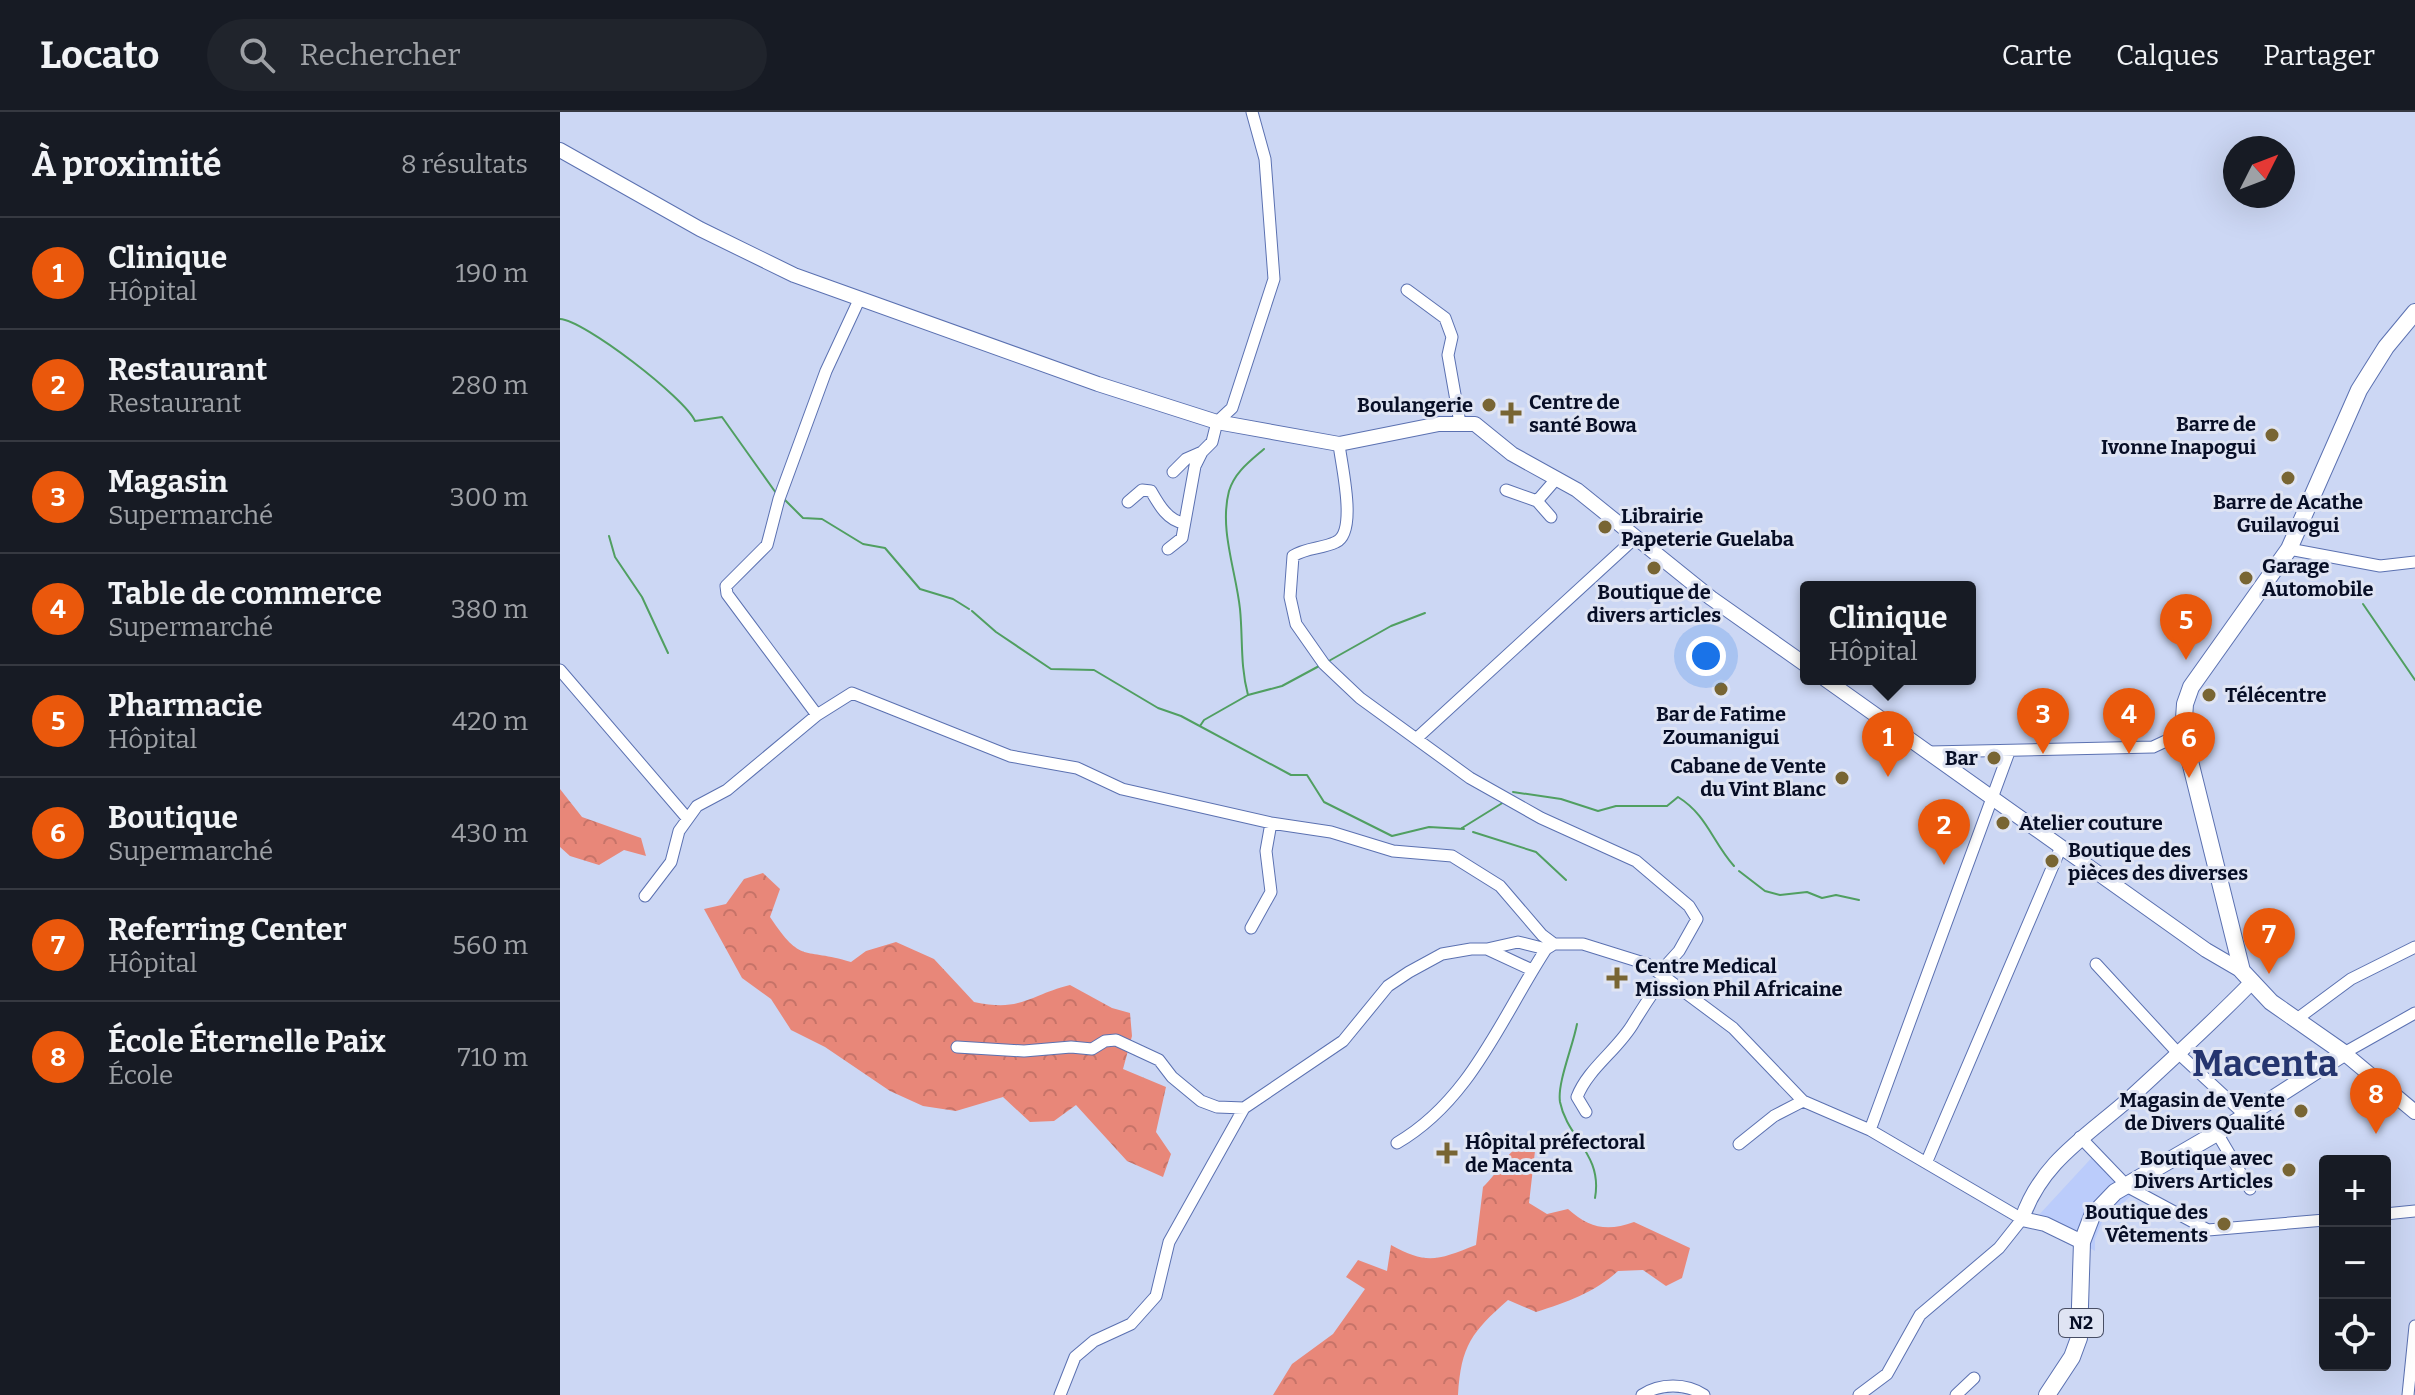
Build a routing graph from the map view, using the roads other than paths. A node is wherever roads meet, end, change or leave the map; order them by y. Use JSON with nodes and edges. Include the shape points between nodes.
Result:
{"nodes":[{"id":1,"x":1252,"y":112,"type":"edge"},
{"id":2,"x":560,"y":150,"type":"edge"},
{"id":3,"x":1407,"y":290,"type":"dead end"},
{"id":4,"x":859,"y":300,"type":"junction"},
{"id":5,"x":2415,"y":312,"type":"edge"},
{"id":6,"x":1217,"y":422,"type":"junction"},
{"id":7,"x":1460,"y":423,"type":"junction"},
{"id":8,"x":1339,"y":444,"type":"junction"},
{"id":9,"x":1202,"y":452,"type":"junction"},
{"id":10,"x":1173,"y":472,"type":"dead end"},
{"id":11,"x":1557,"y":478,"type":"junction"},
{"id":12,"x":1506,"y":490,"type":"dead end"},
{"id":13,"x":1537,"y":501,"type":"junction"},
{"id":14,"x":1128,"y":502,"type":"dead end"},
{"id":15,"x":1551,"y":517,"type":"dead end"},
{"id":16,"x":1184,"y":523,"type":"junction"},
{"id":17,"x":1635,"y":538,"type":"junction"},
{"id":18,"x":1168,"y":549,"type":"dead end"},
{"id":19,"x":2289,"y":549,"type":"junction"},
{"id":20,"x":2415,"y":562,"type":"edge"},
{"id":21,"x":1800,"y":661,"type":"edge"},
{"id":22,"x":560,"y":670,"type":"edge"},
{"id":23,"x":1834,"y":685,"type":"edge"},
{"id":24,"x":817,"y":715,"type":"junction"},
{"id":25,"x":2183,"y":733,"type":"junction"},
{"id":26,"x":1417,"y":738,"type":"junction"},
{"id":27,"x":1930,"y":752,"type":"junction"},
{"id":28,"x":2009,"y":752,"type":"junction"},
{"id":29,"x":1991,"y":798,"type":"junction"},
{"id":30,"x":687,"y":818,"type":"junction"},
{"id":31,"x":1271,"y":823,"type":"junction"},
{"id":32,"x":2061,"y":847,"type":"junction"},
{"id":33,"x":645,"y":896,"type":"dead end"},
{"id":34,"x":1251,"y":928,"type":"dead end"},
{"id":35,"x":1550,"y":947,"type":"junction"},
{"id":36,"x":2415,"y":947,"type":"edge"},
{"id":37,"x":1487,"y":949,"type":"junction"},
{"id":38,"x":2096,"y":964,"type":"dead end"},
{"id":39,"x":1532,"y":970,"type":"junction"},
{"id":40,"x":1663,"y":974,"type":"junction"},
{"id":41,"x":2246,"y":978,"type":"junction"},
{"id":42,"x":2415,"y":1013,"type":"edge"},
{"id":43,"x":2297,"y":1019,"type":"junction"},
{"id":44,"x":957,"y":1047,"type":"dead end"},
{"id":45,"x":2177,"y":1052,"type":"junction"},
{"id":46,"x":2344,"y":1053,"type":"junction"},
{"id":47,"x":1803,"y":1101,"type":"junction"},
{"id":48,"x":1244,"y":1108,"type":"junction"},
{"id":49,"x":1586,"y":1112,"type":"dead end"},
{"id":50,"x":2415,"y":1112,"type":"edge"},
{"id":51,"x":2246,"y":1116,"type":"junction"},
{"id":52,"x":1870,"y":1130,"type":"junction"},
{"id":53,"x":2217,"y":1133,"type":"junction"},
{"id":54,"x":2080,"y":1137,"type":"junction"},
{"id":55,"x":1397,"y":1143,"type":"dead end"},
{"id":56,"x":1739,"y":1144,"type":"dead end"},
{"id":57,"x":1927,"y":1161,"type":"junction"},
{"id":58,"x":2128,"y":1187,"type":"junction"},
{"id":59,"x":2250,"y":1189,"type":"dead end"},
{"id":60,"x":2415,"y":1211,"type":"edge"},
{"id":61,"x":2391,"y":1213,"type":"edge"},
{"id":62,"x":2022,"y":1219,"type":"junction"},
{"id":63,"x":2319,"y":1221,"type":"edge"},
{"id":64,"x":2082,"y":1242,"type":"junction"},
{"id":65,"x":2415,"y":1326,"type":"edge"},
{"id":66,"x":1974,"y":1378,"type":"dead end"},
{"id":67,"x":1060,"y":1395,"type":"edge"},
{"id":68,"x":1642,"y":1395,"type":"edge"},
{"id":69,"x":1704,"y":1395,"type":"edge"},
{"id":70,"x":1859,"y":1395,"type":"edge"},
{"id":71,"x":1956,"y":1395,"type":"edge"},
{"id":72,"x":2047,"y":1395,"type":"edge"},
{"id":73,"x":2408,"y":1395,"type":"edge"}],
"edges":[{"from":1,"to":6,"type":"street","via":[[1265,159],[1274,279],[1232,408]]},
{"from":2,"to":4,"type":"main road","via":[[773,265]]},
{"from":3,"to":7,"type":"street","via":[[1445,318],[1452,337],[1448,355]]},
{"from":4,"to":6,"type":"main road"},
{"from":4,"to":24,"type":"street","via":[[826,371],[767,545],[726,586]]},
{"from":5,"to":19,"type":"highway","via":[[2359,390]]},
{"from":6,"to":8,"type":"main road"},
{"from":6,"to":9,"type":"street","via":[[1212,442]]},
{"from":7,"to":8,"type":"main road"},
{"from":7,"to":11,"type":"main road","via":[[1475,424],[1512,454]]},
{"from":8,"to":26,"type":"street","via":[[1348,520],[1335,543],[1293,556],[1290,597],[1296,624],[1338,678]]},
{"from":9,"to":10,"type":"street"},
{"from":9,"to":16,"type":"street"},
{"from":11,"to":13,"type":"street"},
{"from":11,"to":17,"type":"main road"},
{"from":12,"to":13,"type":"street"},
{"from":13,"to":15,"type":"street"},
{"from":14,"to":16,"type":"street","via":[[1142,490],[1151,491],[1164,511]]},
{"from":16,"to":18,"type":"street","via":[[1182,538]]},
{"from":17,"to":21,"type":"main road"},
{"from":17,"to":26,"type":"street"},
{"from":19,"to":20,"type":"street","via":[[2380,566]]},
{"from":19,"to":25,"type":"highway","via":[[2191,687]]},
{"from":22,"to":30,"type":"street"},
{"from":23,"to":27,"type":"main road"},
{"from":24,"to":30,"type":"street"},
{"from":24,"to":31,"type":"street","via":[[842,696],[858,693],[1010,756],[1077,768],[1165,801]]},
{"from":25,"to":28,"type":"street","via":[[2153,747]]},
{"from":25,"to":41,"type":"highway"},
{"from":26,"to":40,"type":"street","via":[[1452,766],[1541,818],[1636,861],[1689,906],[1697,919]]},
{"from":27,"to":28,"type":"street"},
{"from":27,"to":29,"type":"main road"},
{"from":28,"to":29,"type":"street"},
{"from":29,"to":32,"type":"main road"},
{"from":29,"to":52,"type":"street"},
{"from":30,"to":33,"type":"street","via":[[671,862]]},
{"from":31,"to":34,"type":"street","via":[[1266,851],[1271,892]]},
{"from":31,"to":35,"type":"street","via":[[1331,832],[1393,851],[1452,856],[1500,886]]},
{"from":32,"to":41,"type":"main road"},
{"from":32,"to":57,"type":"street"},
{"from":35,"to":37,"type":"street","via":[[1518,942]]},
{"from":35,"to":39,"type":"street"},
{"from":35,"to":40,"type":"street","via":[[1583,944],[1620,953]]},
{"from":36,"to":43,"type":"street","via":[[2351,979]]},
{"from":37,"to":39,"type":"street"},
{"from":37,"to":48,"type":"street","via":[[1442,954],[1409,972],[1388,986],[1343,1041]]},
{"from":38,"to":45,"type":"street"},
{"from":39,"to":55,"type":"street","via":[[1495,1038],[1443,1109]]},
{"from":40,"to":47,"type":"street","via":[[1733,1028]]},
{"from":40,"to":49,"type":"street","via":[[1634,1023],[1578,1094]]},
{"from":41,"to":43,"type":"highway"},
{"from":41,"to":45,"type":"main road"},
{"from":42,"to":46,"type":"street"},
{"from":43,"to":46,"type":"highway"},
{"from":44,"to":48,"type":"street","via":[[1092,1049],[1116,1040],[1159,1060],[1201,1101]]},
{"from":45,"to":51,"type":"street"},
{"from":45,"to":54,"type":"main road"},
{"from":46,"to":50,"type":"main road"},
{"from":46,"to":51,"type":"highway","number":"N2"},
{"from":47,"to":52,"type":"street"},
{"from":47,"to":56,"type":"street"},
{"from":48,"to":67,"type":"street","via":[[1169,1242],[1156,1296],[1131,1324],[1094,1341],[1075,1357]]},
{"from":51,"to":53,"type":"highway","number":"N2"},
{"from":52,"to":57,"type":"street"},
{"from":53,"to":58,"type":"highway","number":"N2"},
{"from":53,"to":59,"type":"street"},
{"from":54,"to":58,"type":"street"},
{"from":54,"to":62,"type":"main road","via":[[2047,1171]]},
{"from":57,"to":62,"type":"street"},
{"from":58,"to":63,"type":"street","via":[[2208,1230]]},
{"from":58,"to":64,"type":"highway","number":"N2","via":[[2115,1192],[2092,1216]]},
{"from":60,"to":61,"type":"street"},
{"from":62,"to":64,"type":"main road"},
{"from":62,"to":70,"type":"street","via":[[1999,1248],[1920,1315],[1887,1374]]},
{"from":64,"to":72,"type":"highway","number":"N2","via":[[2079,1338]]},
{"from":65,"to":73,"type":"street"},
{"from":66,"to":71,"type":"street"},
{"from":68,"to":69,"type":"street","via":[[1663,1385]]}]}
